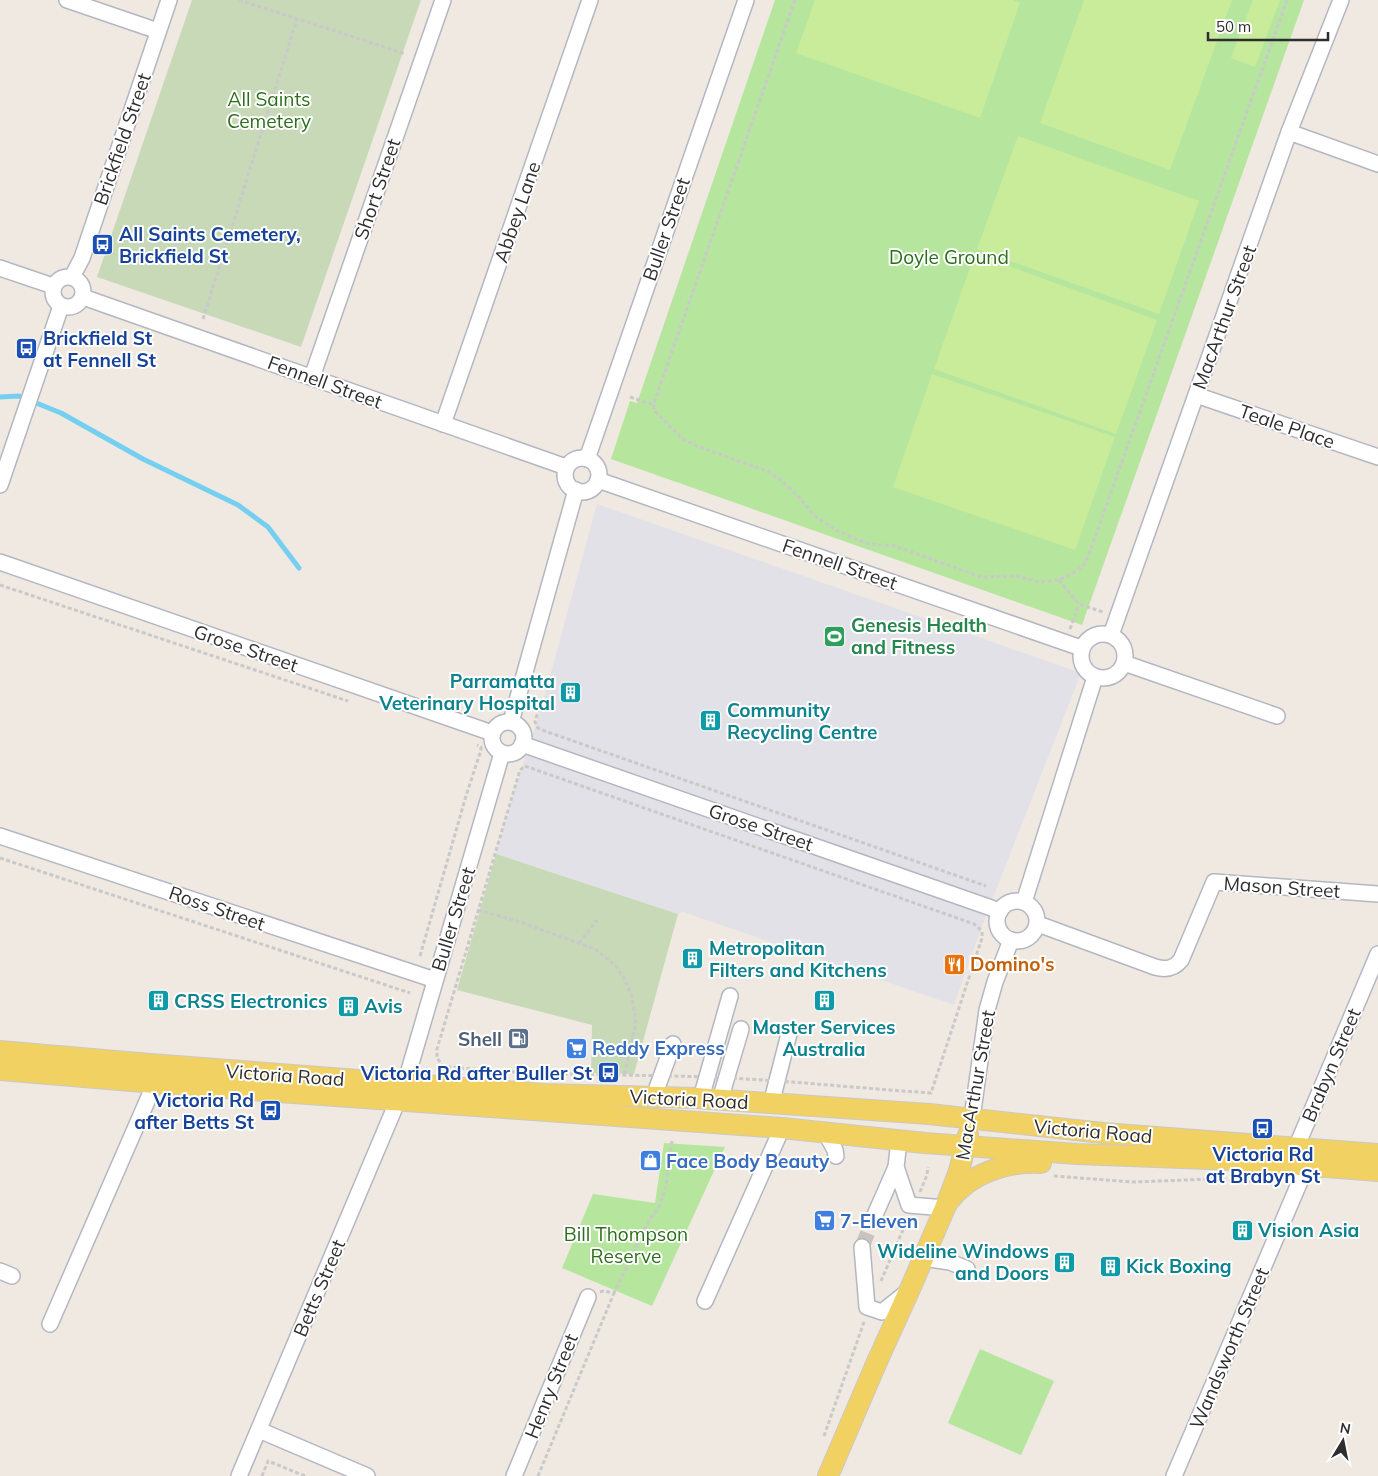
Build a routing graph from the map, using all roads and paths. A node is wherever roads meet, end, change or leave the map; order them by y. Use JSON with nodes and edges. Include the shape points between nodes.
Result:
{"nodes":[{"id":1,"x":67,"y":0,"type":"edge"},
{"id":2,"x":169,"y":0,"type":"edge"},
{"id":3,"x":239,"y":0,"type":"edge"},
{"id":4,"x":442,"y":0,"type":"edge"},
{"id":5,"x":590,"y":0,"type":"edge"},
{"id":6,"x":746,"y":0,"type":"edge"},
{"id":7,"x":795,"y":0,"type":"edge"},
{"id":8,"x":1287,"y":0,"type":"edge"},
{"id":9,"x":1341,"y":0,"type":"edge"},
{"id":10,"x":297,"y":19,"type":"junction"},
{"id":11,"x":158,"y":31,"type":"junction"},
{"id":12,"x":406,"y":54,"type":"dead end"},
{"id":13,"x":1289,"y":132,"type":"junction"},
{"id":14,"x":1378,"y":164,"type":"edge"},
{"id":15,"x":0,"y":268,"type":"edge"},
{"id":16,"x":72,"y":277,"type":"junction"},
{"id":17,"x":53,"y":286,"type":"junction"},
{"id":18,"x":83,"y":297,"type":"junction"},
{"id":19,"x":61,"y":306,"type":"junction"},
{"id":20,"x":203,"y":319,"type":"dead end"},
{"id":21,"x":312,"y":377,"type":"junction"},
{"id":22,"x":1196,"y":395,"type":"junction"},
{"id":23,"x":630,"y":397,"type":"dead end"},
{"id":24,"x":654,"y":405,"type":"junction"},
{"id":25,"x":443,"y":424,"type":"junction"},
{"id":26,"x":1378,"y":457,"type":"edge"},
{"id":27,"x":587,"y":459,"type":"junction"},
{"id":28,"x":566,"y":467,"type":"junction"},
{"id":29,"x":598,"y":480,"type":"junction"},
{"id":30,"x":0,"y":485,"type":"edge"},
{"id":31,"x":576,"y":490,"type":"junction"},
{"id":32,"x":0,"y":562,"type":"edge"},
{"id":33,"x":1059,"y":580,"type":"junction"},
{"id":34,"x":0,"y":584,"type":"edge"},
{"id":35,"x":1079,"y":604,"type":"junction"},
{"id":36,"x":1117,"y":616,"type":"junction"},
{"id":37,"x":1111,"y":635,"type":"junction"},
{"id":38,"x":1065,"y":642,"type":"junction"},
{"id":39,"x":1081,"y":648,"type":"junction"},
{"id":40,"x":1124,"y":663,"type":"junction"},
{"id":41,"x":1095,"y":676,"type":"junction"},
{"id":42,"x":356,"y":704,"type":"dead end"},
{"id":43,"x":539,"y":708,"type":"dead end"},
{"id":44,"x":1277,"y":716,"type":"dead end"},
{"id":45,"x":511,"y":722,"type":"junction"},
{"id":46,"x":492,"y":733,"type":"junction"},
{"id":47,"x":522,"y":744,"type":"junction"},
{"id":48,"x":481,"y":750,"type":"dead end"},
{"id":49,"x":502,"y":753,"type":"junction"},
{"id":50,"x":520,"y":770,"type":"joint"},
{"id":51,"x":0,"y":836,"type":"edge"},
{"id":52,"x":0,"y":858,"type":"edge"},
{"id":53,"x":986,"y":886,"type":"dead end"},
{"id":54,"x":1378,"y":894,"type":"edge"},
{"id":55,"x":1024,"y":902,"type":"junction"},
{"id":56,"x":478,"y":910,"type":"junction"},
{"id":57,"x":1000,"y":911,"type":"junction"},
{"id":58,"x":597,"y":920,"type":"dead end"},
{"id":59,"x":974,"y":924,"type":"joint"},
{"id":60,"x":1038,"y":924,"type":"junction"},
{"id":61,"x":1011,"y":940,"type":"junction"},
{"id":62,"x":579,"y":943,"type":"junction"},
{"id":63,"x":1378,"y":954,"type":"edge"},
{"id":64,"x":420,"y":956,"type":"dead end"},
{"id":65,"x":435,"y":980,"type":"junction"},
{"id":66,"x":410,"y":994,"type":"dead end"},
{"id":67,"x":730,"y":996,"type":"dead end"},
{"id":68,"x":741,"y":1029,"type":"dead end"},
{"id":69,"x":789,"y":1034,"type":"dead end"},
{"id":70,"x":673,"y":1044,"type":"dead end"},
{"id":71,"x":0,"y":1051,"type":"edge"},
{"id":72,"x":443,"y":1066,"type":"dead end"},
{"id":73,"x":0,"y":1070,"type":"edge"},
{"id":74,"x":624,"y":1076,"type":"dead end"},
{"id":75,"x":154,"y":1083,"type":"junction"},
{"id":76,"x":401,"y":1092,"type":"junction"},
{"id":77,"x":931,"y":1093,"type":"dead end"},
{"id":78,"x":654,"y":1096,"type":"junction"},
{"id":79,"x":710,"y":1099,"type":"junction"},
{"id":80,"x":771,"y":1104,"type":"junction"},
{"id":81,"x":972,"y":1118,"type":"junction"},
{"id":82,"x":782,"y":1128,"type":"junction"},
{"id":83,"x":825,"y":1132,"type":"junction"},
{"id":84,"x":899,"y":1141,"type":"junction"},
{"id":85,"x":672,"y":1142,"type":"dead end"},
{"id":86,"x":966,"y":1146,"type":"junction"},
{"id":87,"x":1296,"y":1148,"type":"junction"},
{"id":88,"x":1378,"y":1154,"type":"edge"},
{"id":89,"x":836,"y":1156,"type":"dead end"},
{"id":90,"x":1235,"y":1160,"type":"junction"},
{"id":91,"x":1307,"y":1165,"type":"junction"},
{"id":92,"x":896,"y":1167,"type":"junction"},
{"id":93,"x":1378,"y":1171,"type":"edge"},
{"id":94,"x":1049,"y":1175,"type":"dead end"},
{"id":95,"x":1275,"y":1183,"type":"dead end"},
{"id":96,"x":945,"y":1208,"type":"junction"},
{"id":97,"x":874,"y":1217,"type":"tunnel mouth"},
{"id":98,"x":862,"y":1247,"type":"tunnel mouth"},
{"id":99,"x":923,"y":1258,"type":"junction"},
{"id":100,"x":967,"y":1269,"type":"dead end"},
{"id":101,"x":910,"y":1290,"type":"junction"},
{"id":102,"x":614,"y":1293,"type":"junction"},
{"id":103,"x":588,"y":1297,"type":"joint"},
{"id":104,"x":705,"y":1301,"type":"dead end"},
{"id":105,"x":50,"y":1324,"type":"dead end"},
{"id":106,"x":259,"y":1430,"type":"junction"},
{"id":107,"x":239,"y":1476,"type":"edge"},
{"id":108,"x":262,"y":1476,"type":"edge"},
{"id":109,"x":305,"y":1476,"type":"edge"},
{"id":110,"x":368,"y":1476,"type":"edge"},
{"id":111,"x":514,"y":1476,"type":"edge"},
{"id":112,"x":538,"y":1476,"type":"edge"},
{"id":113,"x":828,"y":1476,"type":"edge"},
{"id":114,"x":1174,"y":1476,"type":"edge"}],
"edges":[{"from":1,"to":11,"type":"street"},
{"from":2,"to":11,"type":"street","name":"Brickfield Street"},
{"from":3,"to":10,"type":"path"},
{"from":4,"to":21,"type":"street","name":"Short Street"},
{"from":5,"to":25,"type":"street","name":"Abbey Lane"},
{"from":6,"to":27,"type":"street","name":"Buller Street"},
{"from":7,"to":24,"type":"path"},
{"from":8,"to":33,"type":"path","via":[[1089,554],[1083,566]]},
{"from":9,"to":13,"type":"street","name":"MacArthur Street"},
{"from":10,"to":12,"type":"path"},
{"from":10,"to":20,"type":"path"},
{"from":11,"to":16,"type":"street","name":"Brickfield Street","via":[[85,249]]},
{"from":13,"to":14,"type":"street"},
{"from":13,"to":22,"type":"street","name":"MacArthur Street"},
{"from":15,"to":17,"type":"street"},
{"from":16,"to":17,"type":"street","via":[[63,277]]},
{"from":16,"to":18,"type":"street","via":[[82,284]]},
{"from":17,"to":19,"type":"street","via":[[54,298]]},
{"from":18,"to":19,"type":"street","via":[[76,305]]},
{"from":18,"to":21,"type":"street","name":"Fennell Street"},
{"from":19,"to":30,"type":"street"},
{"from":21,"to":25,"type":"street","name":"Fennell Street"},
{"from":22,"to":26,"type":"street","name":"Teale Place"},
{"from":22,"to":36,"type":"street","name":"MacArthur Street"},
{"from":23,"to":24,"type":"path"},
{"from":24,"to":33,"type":"path","via":[[654,410],[681,438],[767,471],[797,494],[815,516],[837,531],[869,544],[896,546],[981,577],[1017,576],[1039,582]]},
{"from":25,"to":28,"type":"street","name":"Fennell Street"},
{"from":27,"to":28,"type":"street","via":[[575,459]]},
{"from":27,"to":29,"type":"street","via":[[597,467]]},
{"from":28,"to":31,"type":"street","via":[[566,481]]},
{"from":29,"to":31,"type":"street","via":[[589,490]]},
{"from":29,"to":38,"type":"street","name":"Fennell Street"},
{"from":31,"to":45,"type":"street"},
{"from":32,"to":46,"type":"street","name":"Grose Street"},
{"from":33,"to":35,"type":"path"},
{"from":34,"to":42,"type":"path"},
{"from":35,"to":36,"type":"path"},
{"from":35,"to":38,"type":"path"},
{"from":36,"to":37,"type":"street","name":"MacArthur Street"},
{"from":37,"to":39,"type":"street","via":[[1096,634]]},
{"from":37,"to":40,"type":"street","via":[[1124,649]]},
{"from":38,"to":39,"type":"street","name":"Fennell Street"},
{"from":39,"to":41,"type":"street","via":[[1084,668]]},
{"from":40,"to":41,"type":"street","via":[[1112,676]]},
{"from":40,"to":44,"type":"street"},
{"from":41,"to":55,"type":"street"},
{"from":43,"to":53,"type":"path","name":"Grose Street","via":[[535,722],[542,730]]},
{"from":45,"to":46,"type":"street","via":[[497,725]]},
{"from":45,"to":47,"type":"street","via":[[522,730]]},
{"from":46,"to":49,"type":"street","via":[[492,743]]},
{"from":47,"to":49,"type":"street","via":[[512,753]]},
{"from":47,"to":57,"type":"street","name":"Grose Street"},
{"from":48,"to":64,"type":"path","name":"Buller Street"},
{"from":49,"to":65,"type":"street","name":"Buller Street"},
{"from":50,"to":56,"type":"path","name":"Buller Street"},
{"from":50,"to":59,"type":"path","name":"Grose Street","via":[[526,766]]},
{"from":51,"to":65,"type":"street","name":"Ross Street"},
{"from":52,"to":66,"type":"path"},
{"from":54,"to":60,"type":"street","name":"Mason Street","via":[[1214,882],[1182,960],[1166,969]]},
{"from":55,"to":57,"type":"street","via":[[1010,902]]},
{"from":55,"to":60,"type":"street","via":[[1035,911]]},
{"from":56,"to":62,"type":"path"},
{"from":56,"to":72,"type":"path","name":"Buller Street","via":[[437,1049],[437,1058]]},
{"from":57,"to":61,"type":"street","via":[[997,918],[1000,932]]},
{"from":58,"to":62,"type":"path"},
{"from":59,"to":77,"type":"path","name":"MacArthur Street","via":[[982,931],[982,938]]},
{"from":60,"to":61,"type":"street","via":[[1025,940]]},
{"from":61,"to":81,"type":"street","name":"MacArthur Street","via":[[987,1010]]},
{"from":62,"to":74,"type":"path","via":[[595,949],[614,966],[624,978],[632,998],[636,1023]]},
{"from":63,"to":87,"type":"street","name":"Brabyn Street"},
{"from":65,"to":76,"type":"street","name":"Buller Street"},
{"from":67,"to":79,"type":"street"},
{"from":68,"to":79,"type":"street"},
{"from":69,"to":80,"type":"street"},
{"from":70,"to":78,"type":"street"},
{"from":71,"to":76,"type":"main road","name":"Victoria Road"},
{"from":73,"to":75,"type":"main road","name":"Victoria Road"},
{"from":75,"to":76,"type":"main road","name":"Victoria Road"},
{"from":75,"to":105,"type":"street"},
{"from":76,"to":78,"type":"main road","name":"Victoria Road"},
{"from":76,"to":82,"type":"main road","name":"Victoria Road"},
{"from":76,"to":106,"type":"street","name":"Betts Street"},
{"from":78,"to":79,"type":"main road","name":"Victoria Road"},
{"from":79,"to":80,"type":"main road","name":"Victoria Road"},
{"from":80,"to":81,"type":"main road","name":"Victoria Road"},
{"from":81,"to":86,"type":"main road","name":"MacArthur Street"},
{"from":81,"to":87,"type":"main road","name":"Victoria Road","via":[[1103,1133]]},
{"from":82,"to":83,"type":"main road","name":"Victoria Road"},
{"from":82,"to":104,"type":"street"},
{"from":83,"to":84,"type":"main road","name":"Victoria Road"},
{"from":83,"to":89,"type":"street"},
{"from":84,"to":86,"type":"main road","name":"Victoria Road"},
{"from":84,"to":92,"type":"street"},
{"from":85,"to":102,"type":"path","via":[[666,1186],[659,1207]]},
{"from":86,"to":90,"type":"main road","name":"Victoria Road"},
{"from":86,"to":96,"type":"main road","name":"MacArthur Street"},
{"from":87,"to":88,"type":"main road","name":"Victoria Road"},
{"from":90,"to":91,"type":"main road","name":"Victoria Road"},
{"from":90,"to":96,"type":"main road","via":[[1146,1168],[1010,1164],[983,1174],[962,1188]]},
{"from":91,"to":93,"type":"main road","name":"Victoria Road"},
{"from":91,"to":114,"type":"street","name":"Wandsworth Street"},
{"from":92,"to":96,"type":"street","via":[[909,1205]]},
{"from":92,"to":97,"type":"street"},
{"from":94,"to":95,"type":"path","via":[[1133,1182],[1212,1179]]},
{"from":96,"to":99,"type":"main road","name":"MacArthur Street"},
{"from":98,"to":101,"type":"street","via":[[867,1307],[882,1312]]},
{"from":99,"to":100,"type":"street","via":[[950,1262]]},
{"from":99,"to":101,"type":"main road","name":"MacArthur Street"},
{"from":101,"to":113,"type":"main road","name":"MacArthur Street"},
{"from":102,"to":103,"type":"path","via":[[604,1291]]},
{"from":102,"to":112,"type":"path"},
{"from":103,"to":111,"type":"street","name":"Henry Street"},
{"from":106,"to":107,"type":"street","name":"Betts Street"},
{"from":106,"to":110,"type":"street"},
{"from":108,"to":109,"type":"path","via":[[268,1461]]}]}
